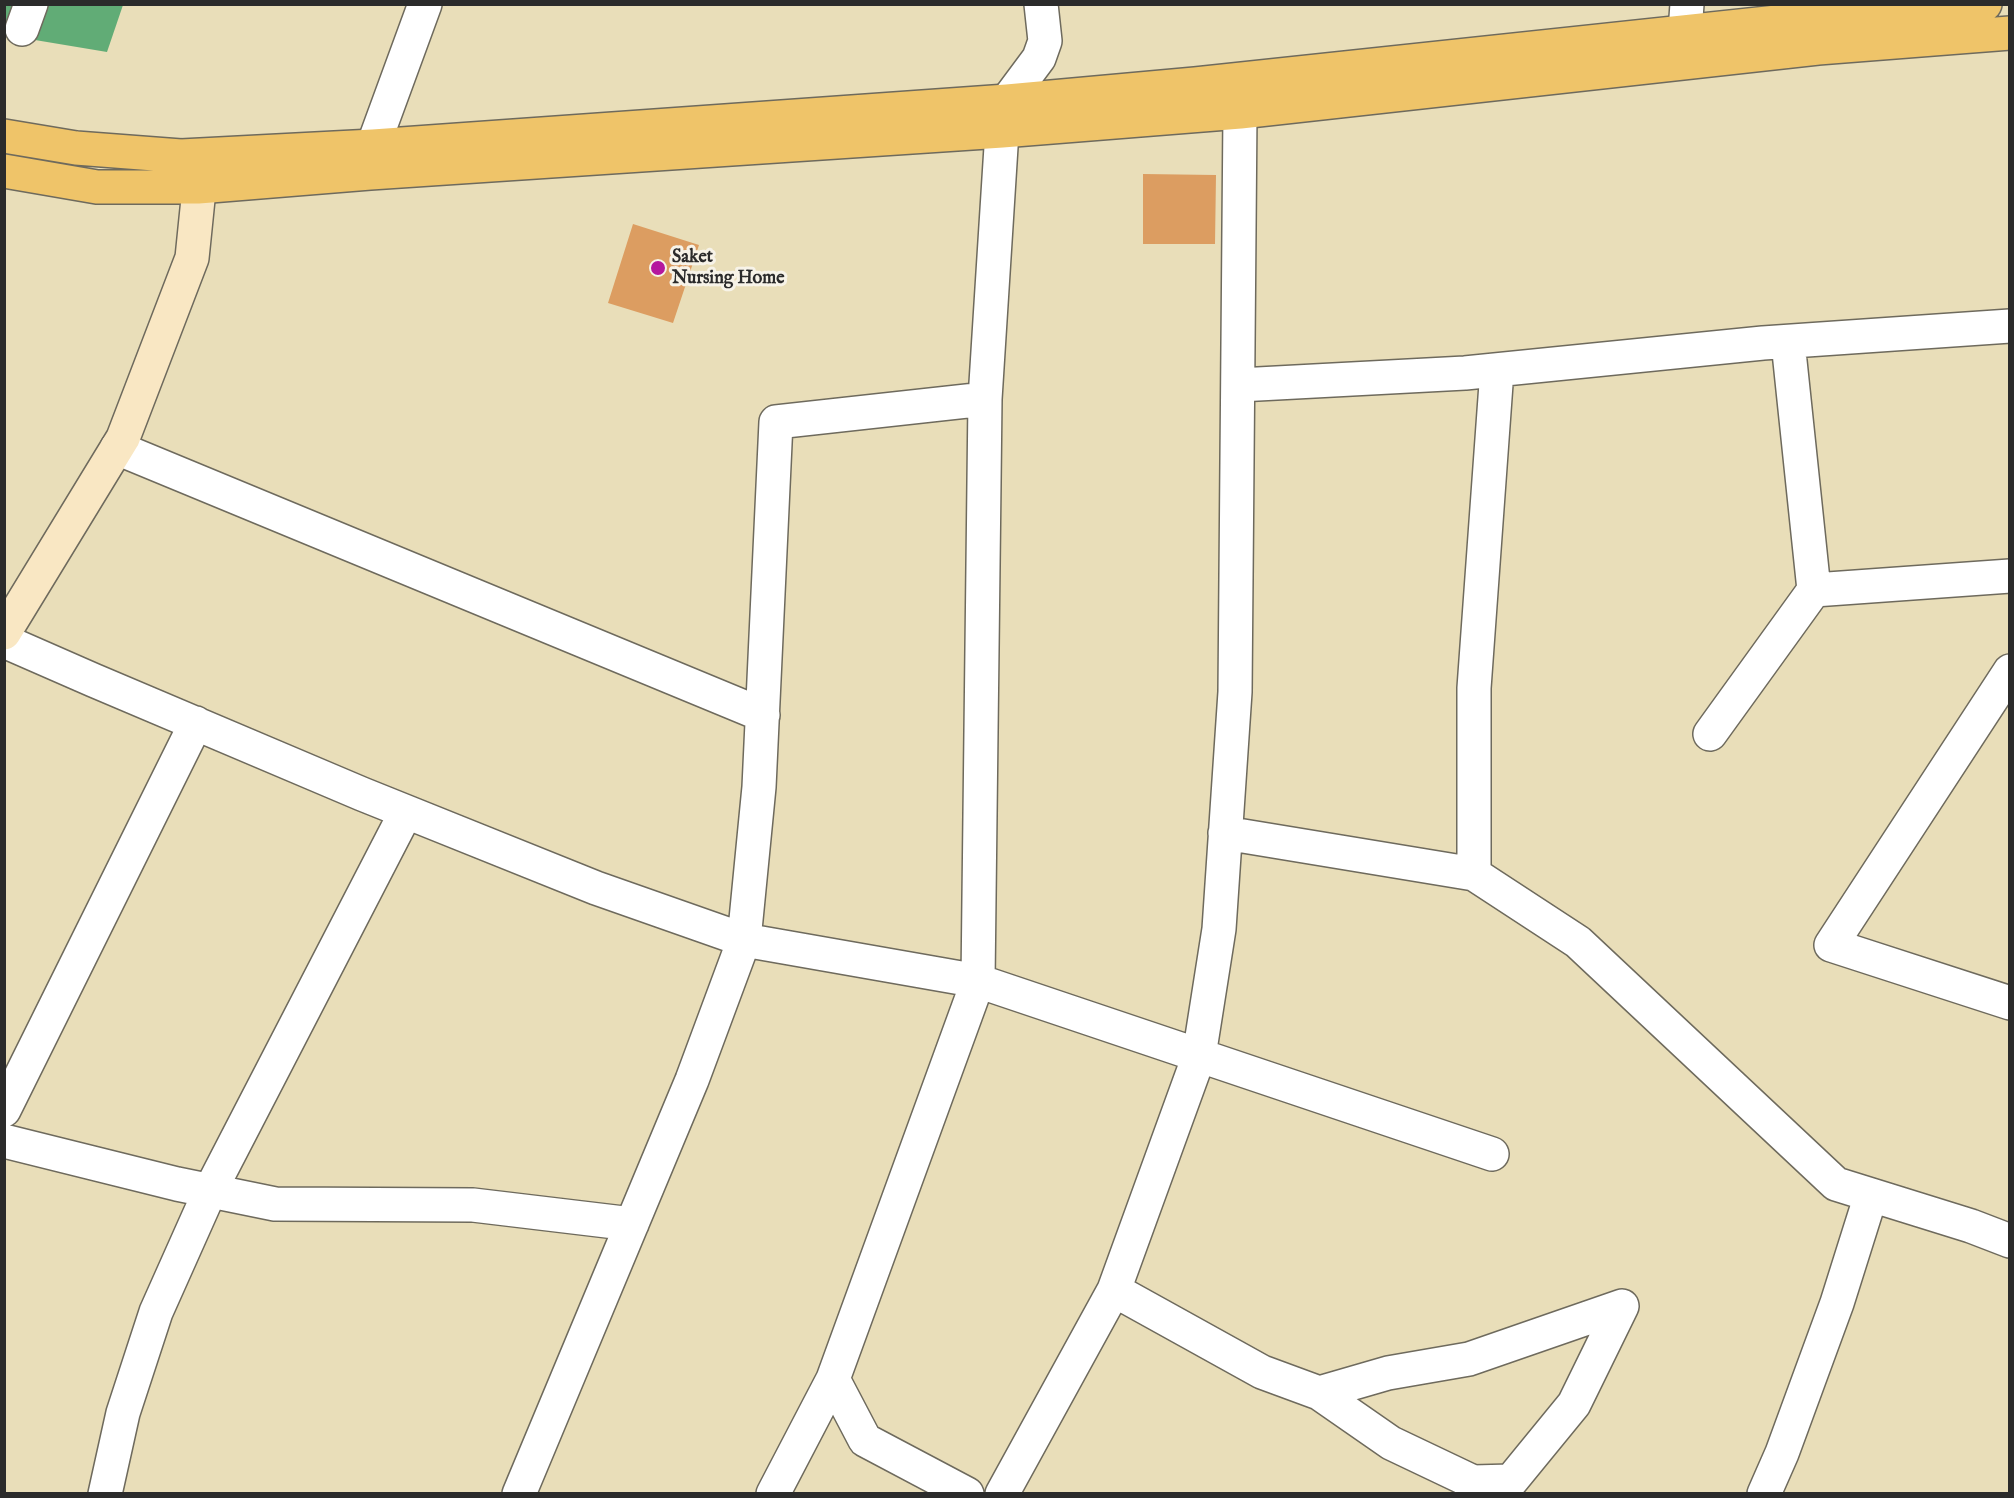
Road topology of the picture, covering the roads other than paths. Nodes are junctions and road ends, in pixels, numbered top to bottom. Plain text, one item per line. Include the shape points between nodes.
1 (425, 4) edge
2 (1041, 4) edge
3 (1985, 4) edge
4 (1826, 11) edge
5 (1686, 18) edge
6 (2010, 33) edge
7 (1818, 48) junction
8 (1240, 112) junction
9 (1005, 116) junction
10 (4, 136) edge
11 (373, 146) junction
12 (4, 171) edge
13 (200, 171) junction
14 (2010, 326) edge
15 (1788, 342) junction
16 (1497, 370) junction
17 (1239, 385) junction
18 (985, 399) junction
19 (117, 448) junction
20 (2010, 576) edge
21 (1814, 590) junction
22 (4, 633) edge
23 (4, 641) edge
24 (2010, 670) edge
25 (763, 715) junction
26 (196, 723) junction
27 (1710, 734) dead end
28 (406, 812) junction
29 (1225, 832) junction
30 (1474, 874) junction
31 (744, 940) junction
32 (978, 981) junction
33 (2010, 1003) edge
34 (1199, 1056) junction
35 (4, 1110) edge
36 (4, 1141) edge
37 (1492, 1154) dead end
38 (210, 1191) junction
39 (1871, 1195) junction
40 (632, 1224) junction
41 (2010, 1241) edge
42 (1114, 1290) junction
43 (833, 1378) junction
44 (1319, 1393) junction
45 (105, 1494) edge
46 (519, 1494) edge
47 (772, 1494) edge
48 (967, 1494) edge
49 (1002, 1494) edge
50 (1764, 1494) edge

1 - 11 street
2 - 9 street via 1045,41
3 - 4 main road
4 - 5 main road
4 - 7 street
5 - 9 main road via 1195,84
6 - 7 main road
7 - 8 main road
8 - 9 main road
8 - 17 street
9 - 11 main road
9 - 13 main road via 370,172
9 - 18 street
10 - 13 main road via 76,148 181,156
11 - 13 main road
12 - 13 main road via 97,187
13 - 19 street via 192,258
14 - 15 street
15 - 16 street
15 - 21 street
16 - 17 street
16 - 30 street via 1474,688
17 - 29 street via 1235,692
18 - 25 street via 776,422
18 - 32 street
19 - 22 street
19 - 25 street
20 - 21 street
21 - 27 street
23 - 26 street
24 - 33 street via 1831,945
25 - 31 street
26 - 28 street
26 - 35 street
28 - 31 street via 596,888
28 - 38 street
29 - 30 street
29 - 34 street via 1219,929
30 - 39 street via 1578,942 1836,1184
31 - 32 street
31 - 40 street
32 - 34 street
32 - 43 street
34 - 37 street
34 - 42 street
36 - 38 street
38 - 40 street via 275,1204 473,1205
38 - 45 street via 156,1312 123,1413
39 - 41 street
39 - 50 street via 1837,1303
40 - 46 street
42 - 44 street via 1262,1372
42 - 49 street
43 - 47 street
43 - 48 street via 865,1440
44 - 44 street via 1391,1443 1473,1482 1511,1481 1574,1404 1622,1306 1469,1359 1388,1373

